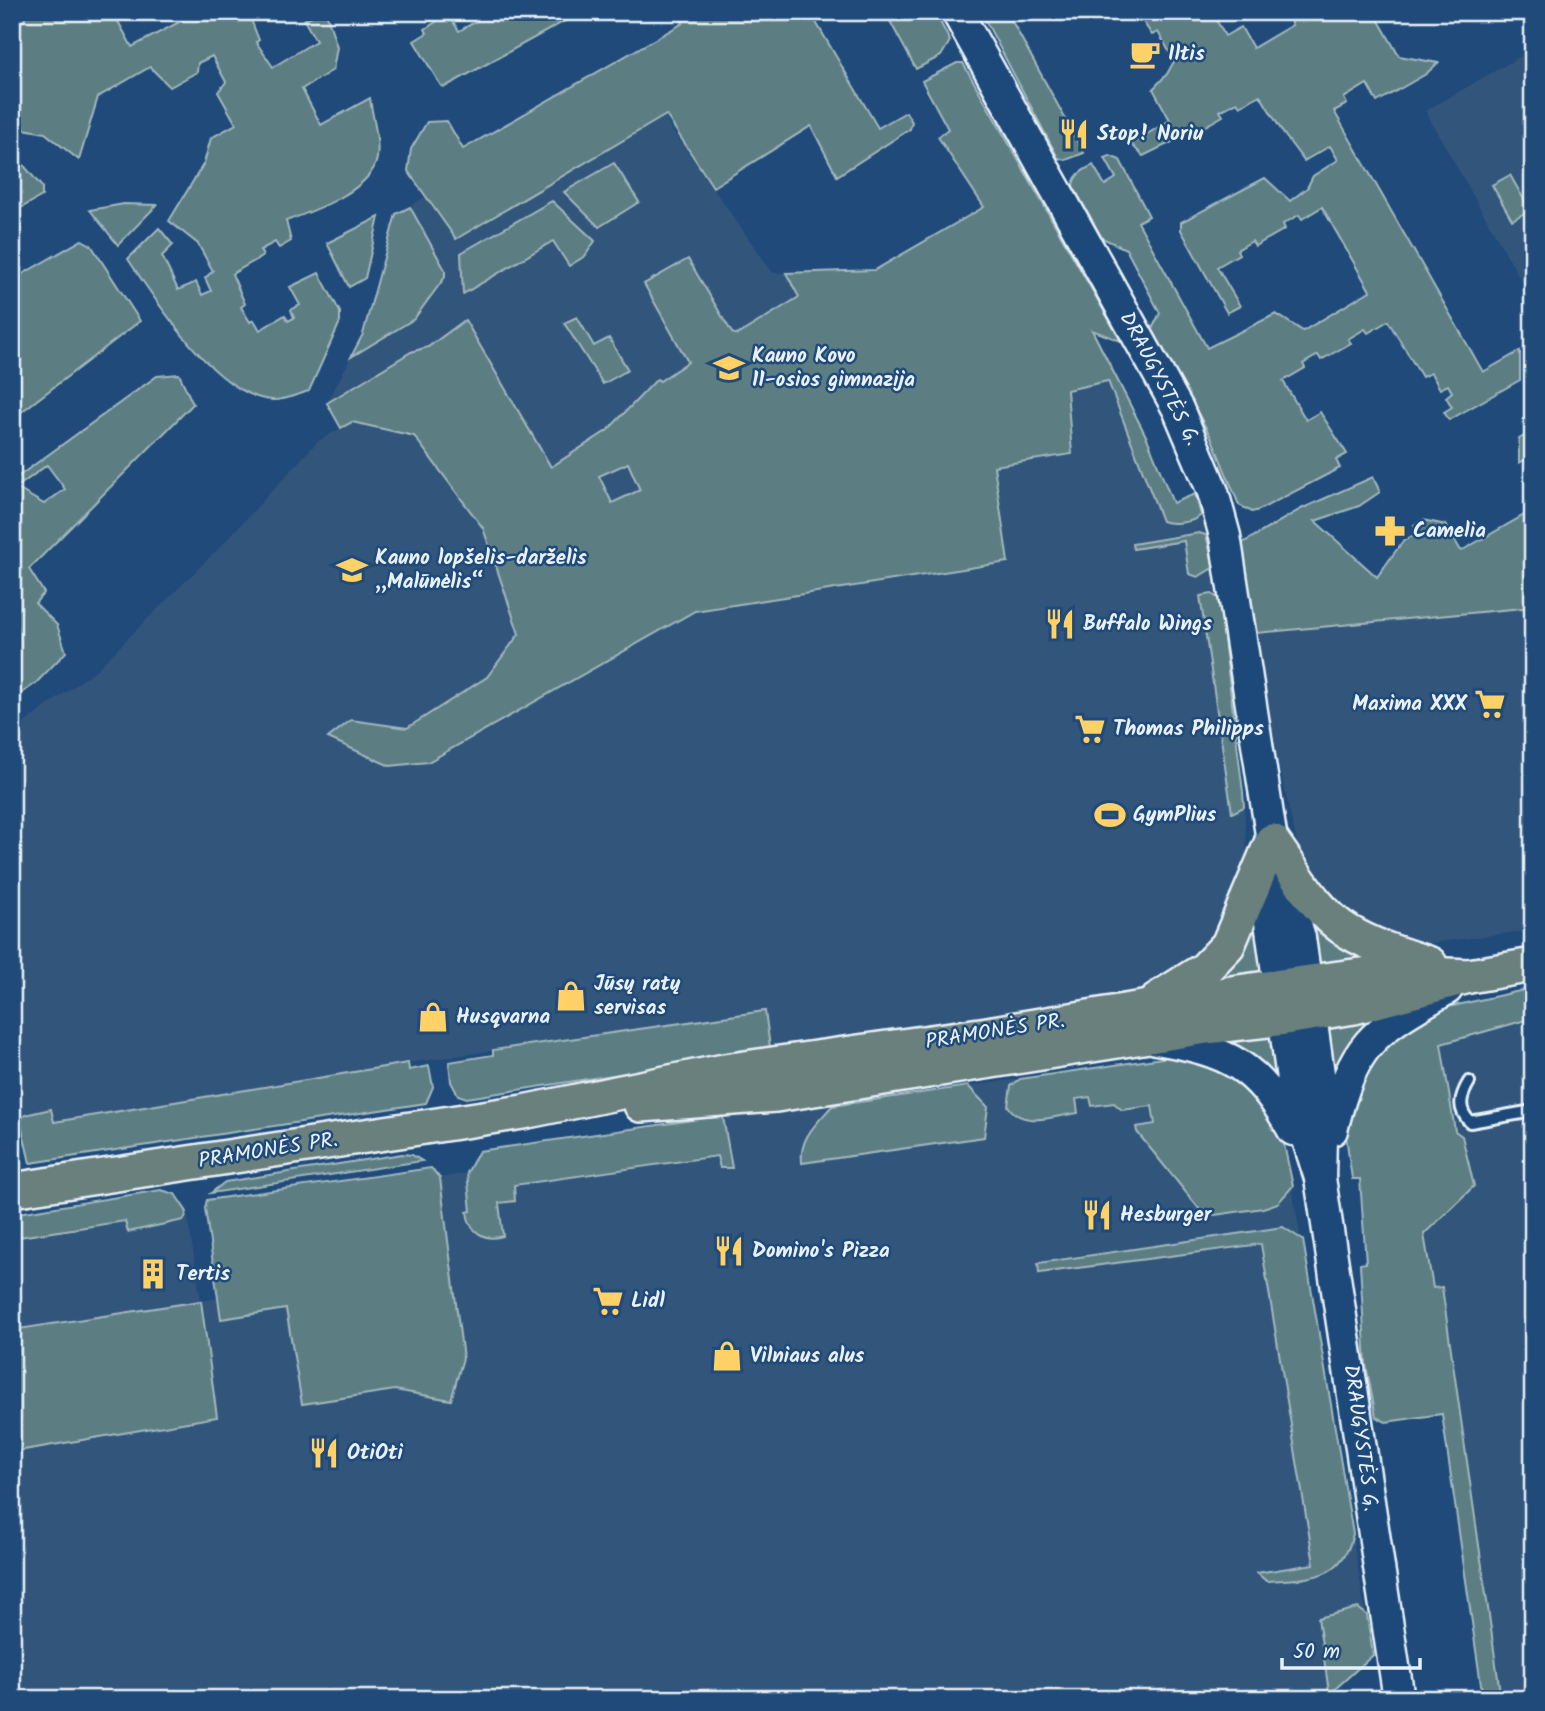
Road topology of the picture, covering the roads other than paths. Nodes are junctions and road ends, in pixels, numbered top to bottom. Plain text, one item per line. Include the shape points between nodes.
1 (963, 18) edge
2 (1272, 841) junction
3 (1533, 965) edge
4 (1469, 976) junction
5 (1295, 1000) junction
6 (1143, 1022) junction
7 (1469, 1082) dead end
8 (1533, 1111) edge
9 (1320, 1178) junction
10 (12, 1190) edge
11 (1399, 1699) edge

1 - 2 main road, DRAUGYSTĖS G. via 1196,447 1225,536
2 - 4 main road via 1322,909 1346,931
2 - 5 main road, DRAUGYSTĖS G. via 1270,922
2 - 6 main road via 1228,945
3 - 4 main road, PRAMONĖS PR.
4 - 5 main road, PRAMONĖS PR. via 1354,1007
4 - 9 main road via 1394,1020 1364,1048 1345,1079
5 - 6 main road, PRAMONĖS PR.
5 - 9 main road, DRAUGYSTĖS G. via 1322,1095
6 - 9 main road via 1247,1069 1277,1101
6 - 10 main road, PRAMONĖS PR. via 987,1034 724,1072 523,1112
7 - 8 lane via 1460,1106 1470,1122
9 - 11 main road, DRAUGYSTĖS G.

